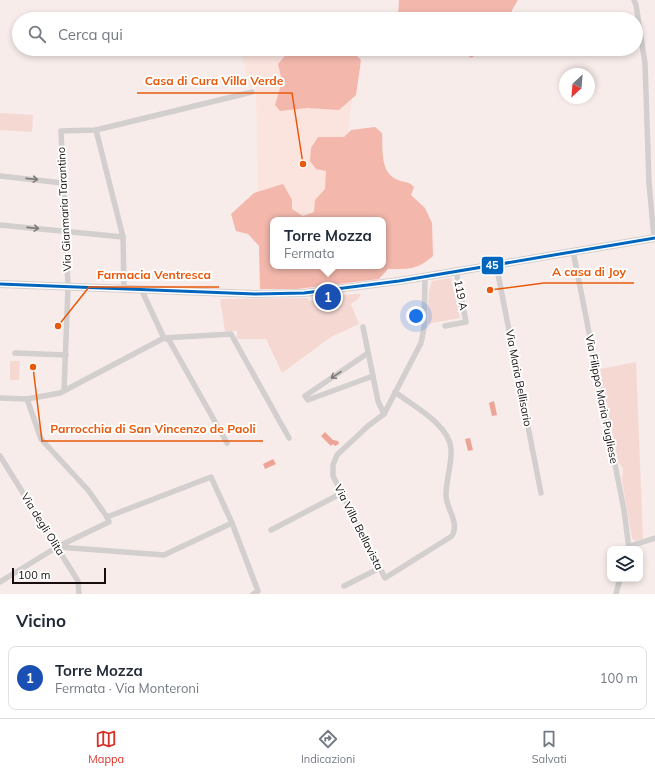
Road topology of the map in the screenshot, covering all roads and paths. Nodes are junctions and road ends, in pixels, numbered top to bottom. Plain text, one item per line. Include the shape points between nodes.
1 (636, 2) edge
2 (637, 12) edge
3 (643, 49) edge
4 (252, 92) dead end
5 (96, 130) junction
6 (0, 176) edge
7 (63, 183) junction
8 (0, 225) edge
9 (65, 231) junction
10 (123, 237) junction
11 (655, 238) edge
12 (572, 251) junction
13 (496, 264) junction
14 (456, 271) junction
15 (425, 277) junction
16 (0, 284) edge
17 (68, 287) junction
18 (124, 289) junction
19 (141, 290) junction
20 (445, 326) dead end
21 (363, 327) dead end
22 (164, 338) junction
23 (15, 353) dead end
24 (368, 353) junction
25 (66, 355) junction
26 (373, 376) junction
27 (64, 391) junction
28 (395, 392) junction
29 (0, 398) edge
30 (28, 399) junction
31 (384, 414) junction
32 (289, 438) dead end
33 (227, 443) dead end
34 (0, 456) edge
35 (541, 493) dead end
36 (342, 494) junction
37 (107, 517) junction
38 (232, 523) junction
39 (271, 530) dead end
40 (655, 538) edge
41 (630, 546) edge
42 (633, 546) edge
43 (58, 547) junction
44 (380, 568) junction
45 (0, 582) edge
46 (619, 582) edge
47 (344, 586) dead end
48 (256, 593) edge
49 (79, 594) edge
50 (616, 594) edge

1 - 2 street
3 - 11 street via 649,183
4 - 5 street
5 - 7 street, Via Gianmaria Tarantino via 61,130
5 - 10 street
6 -> 7 street
7 - 9 street, Via Gianmaria Tarantino
8 -> 9 street
9 - 10 street
9 - 17 street, Via Gianmaria Tarantino
10 - 18 street
11 - 12 main road
12 - 13 main road
12 - 41 street, Via Filippo Maria Pugliese
13 - 14 main road
13 - 35 street, Via Maria Bellisario
14 - 15 main road
14 - 20 street, 119 A via 466,322
15 - 19 main road via 304,293
15 - 28 street, Via Villa Bellavista via 424,328 421,343
16 - 17 main road
17 - 18 main road
17 - 25 street, Via Gianmaria Tarantino
18 - 19 main road
19 - 22 street
21 - 24 street
22 - 27 street
22 - 32 street via 231,334
22 - 33 street via 168,340
23 - 25 street
24 - 26 street
24 -> 26 street via 304,396 308,400
25 - 27 street, Via Gianmaria Tarantino
26 - 31 street via 378,401
27 - 30 street
28 - 31 street, Via Villa Bellavista
28 - 44 street, Via Villa Bellavista via 444,429 449,439 452,450 446,496 455,531 452,536 385,578
29 - 30 street
30 - 37 street via 40,439 88,490
31 - 36 street, Via Villa Bellavista via 337,456 333,465 333,476
34 - 43 street, Via degli Olita
36 - 39 street
36 - 44 street, Via Villa Bellavista
37 - 38 street via 211,477
37 - 43 street via 109,522
38 - 43 street via 164,555
38 - 48 street
40 - 42 street
43 - 45 street
43 - 49 street, Via degli Olita via 78,581
44 - 47 street
46 - 50 street

